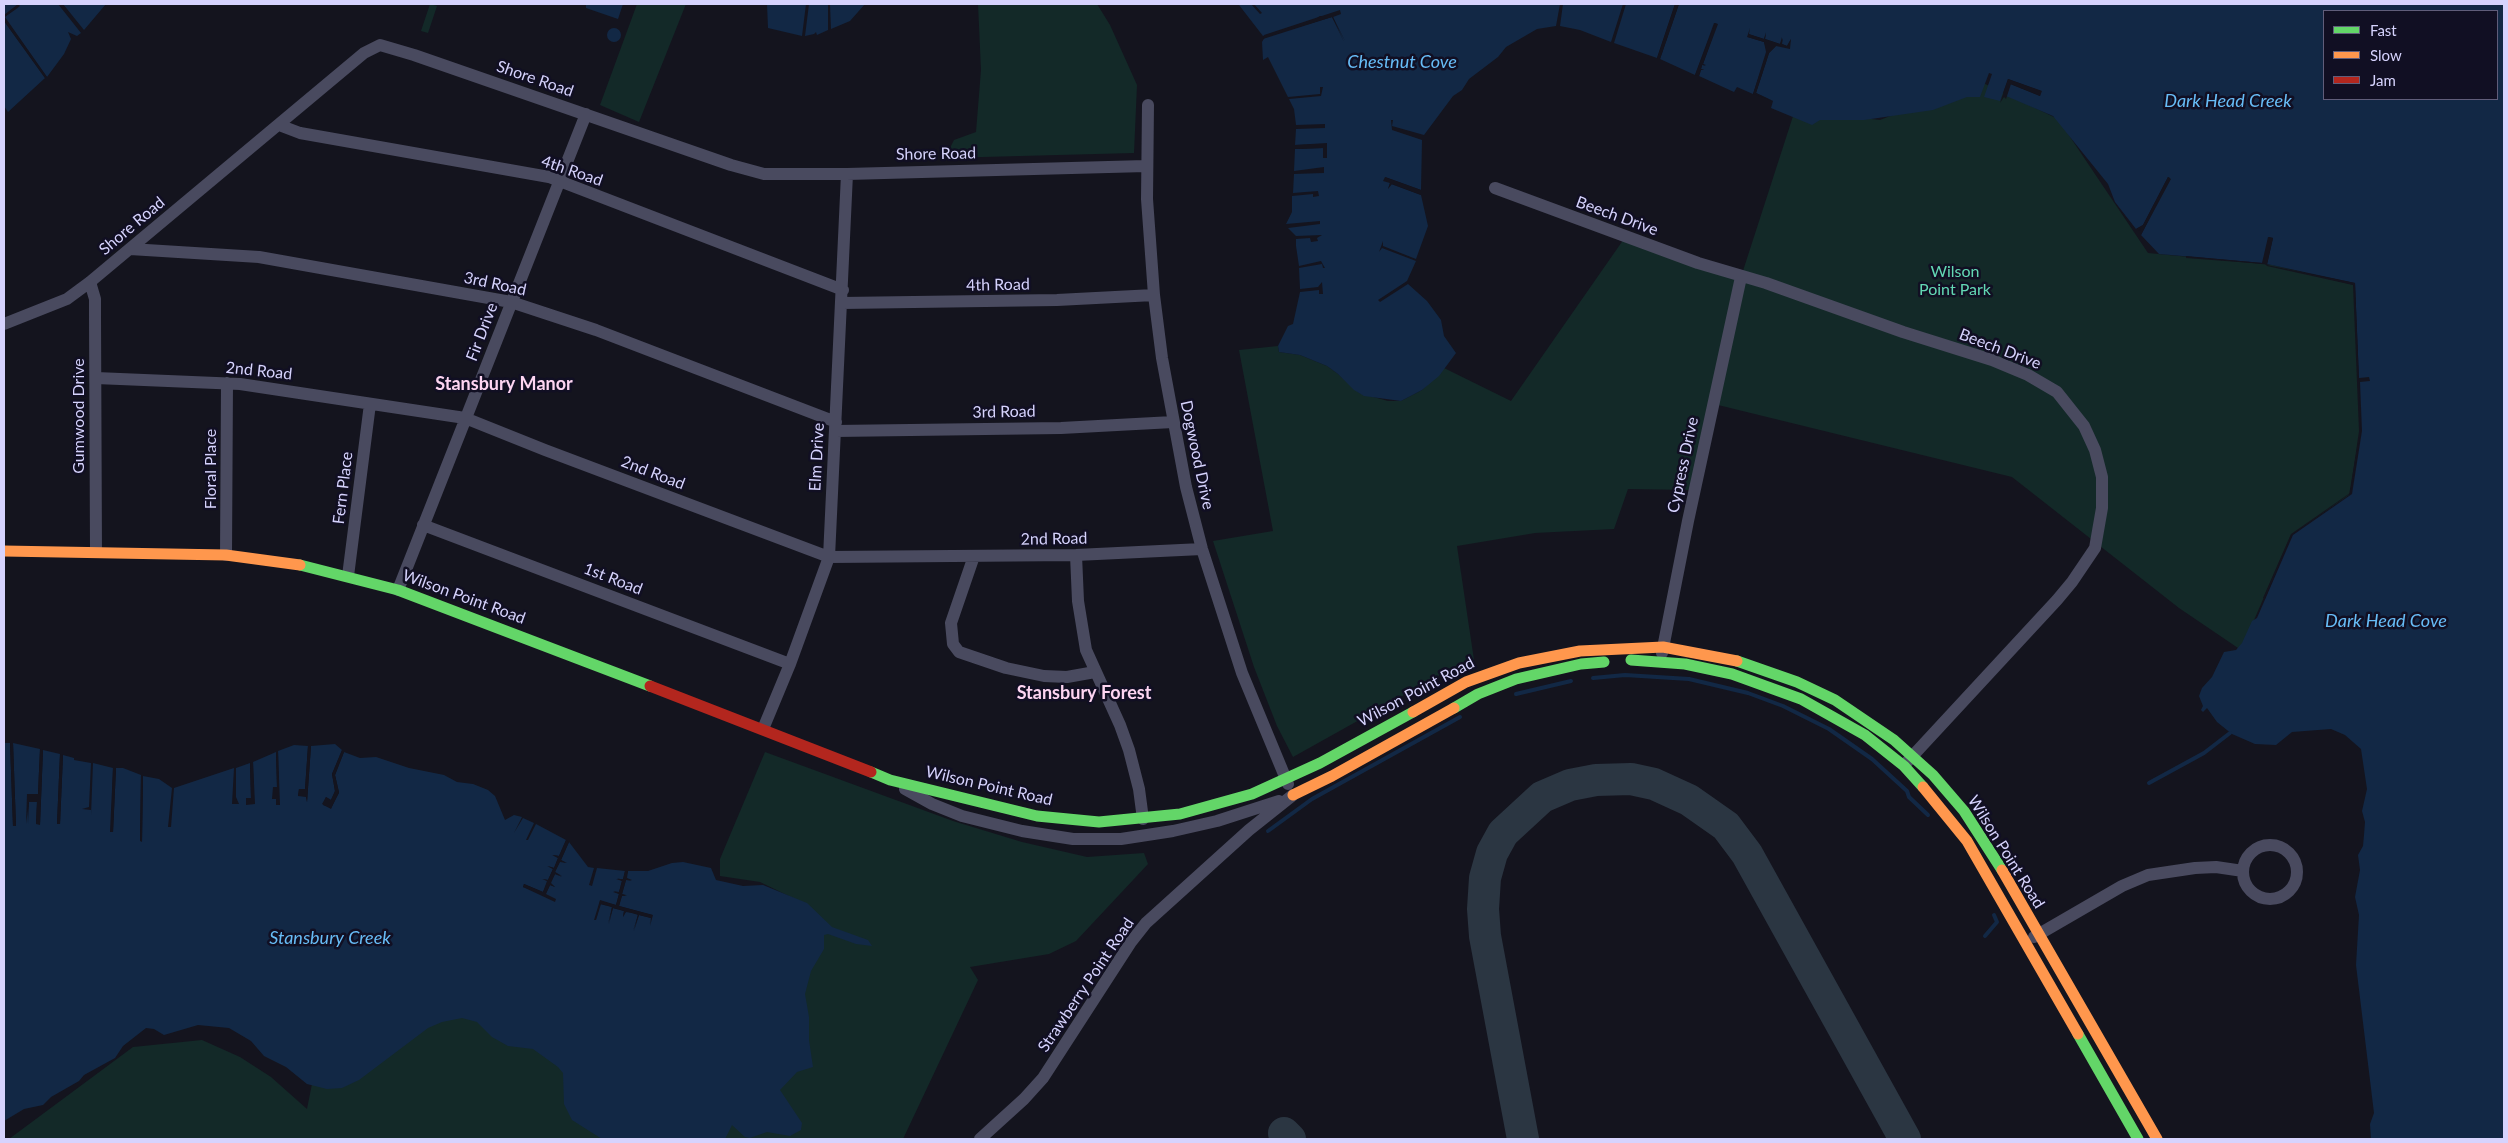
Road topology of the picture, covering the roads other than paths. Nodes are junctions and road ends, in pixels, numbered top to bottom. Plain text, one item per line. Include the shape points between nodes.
1 (1148, 105) dead end
2 (586, 114) junction
3 (279, 125) junction
4 (1146, 166) junction
5 (847, 174) junction
6 (560, 182) junction
7 (1495, 188) dead end
8 (130, 249) junction
9 (1741, 277) junction
10 (90, 282) junction
11 (1154, 295) junction
12 (842, 297) junction
13 (511, 302) junction
14 (4, 324) edge
15 (96, 378) junction
16 (227, 383) junction
17 (370, 404) junction
18 (465, 418) junction
19 (1173, 422) junction
20 (835, 427) junction
21 (423, 525) junction
22 (1202, 549) junction
23 (4, 550) edge
24 (96, 551) junction
25 (226, 555) junction
26 (1076, 555) junction
27 (974, 556) junction
28 (829, 557) junction
29 (348, 576) junction
30 (398, 590) junction
31 (1663, 647) junction
32 (1662, 660) junction
33 (790, 664) junction
34 (1094, 672) junction
35 (764, 729) junction
36 (1913, 756) junction
37 (1904, 766) junction
38 (890, 780) junction
39 (1286, 780) junction
40 (1293, 795) junction
41 (1142, 819) junction
42 (2243, 871) junction
43 (2039, 934) junction
44 (2025, 942) junction
45 (980, 1139) edge
46 (2138, 1139) edge
47 (2157, 1139) edge

1 - 4 street, Dogwood Drive
2 - 3 street, Shore Road via 380,45 364,53
2 - 5 street, Shore Road via 747,170 789,175
2 - 6 street, Fir Drive
3 - 6 street, 4th Road via 300,133 549,177
3 - 8 street, Shore Road
4 - 5 street, Shore Road
4 - 11 street, Dogwood Drive
5 - 12 street, Elm Drive
6 - 12 street, 4th Road
6 - 13 street, Fir Drive
7 - 9 street, Beech Drive
8 - 10 street, Shore Road
8 - 13 street, 3rd Road via 259,256
9 - 31 street, Cypress Drive
9 - 36 street, Beech Drive via 1992,360 2028,375 2064,399 2084,426 2095,450 2102,477 2102,508 2095,548 2057,600
10 - 14 street, Shore Road via 67,299
10 - 15 street, Gumwood Drive via 95,299
11 - 12 street, 4th Road via 1049,300
11 - 19 street, Dogwood Drive
12 - 20 street, Elm Drive
13 - 18 street, Fir Drive
13 - 20 street, 3rd Road via 596,330
15 - 16 street, 2nd Road
15 - 24 street, Gumwood Drive
16 - 17 street, 2nd Road
16 - 25 street, Floral Place
17 - 18 street, 2nd Road
17 - 29 street, Fern Place
18 - 21 street, Fir Drive
18 - 28 street, 2nd Road
19 - 20 street, 3rd Road via 1061,428
19 - 22 street, Dogwood Drive
20 - 28 street, Elm Drive
21 - 30 street, Fir Drive
21 - 33 street, 1st Road
22 - 26 street, 2nd Road
22 - 39 street, Dogwood Drive via 1242,673
23 - 24 street, Wilson Point Road
24 - 25 street, Wilson Point Road
25 - 29 street, Wilson Point Road via 294,564
26 - 27 street, 2nd Road
26 - 34 street via 1086,650
27 - 28 street, 2nd Road
27 - 34 street via 951,623 953,644 959,652 991,664 1044,676 1067,677
28 - 33 street, Elm Drive
29 - 30 street, Wilson Point Road
30 - 35 street, Wilson Point Road
31 - 32 street, Cypress Drive
31 - 36 street, Wilson Point Road via 1740,662 1798,682 1856,712
31 - 39 street, Wilson Point Road via 1548,656 1493,671 1442,694
32 - 37 street, Wilson Point Road via 1732,674 1801,699 1865,735
32 - 40 street, Wilson Point Road via 1581,664 1516,679 1478,694
33 - 35 street, Elm Drive
34 - 41 street via 1129,750 1139,789
35 - 38 street, Wilson Point Road
36 - 37 street, Beech Drive
36 - 43 street, Wilson Point Road via 1933,775 1975,827
37 - 44 street, Wilson Point Road via 1967,842
38 - 40 street, Wilson Point Road via 932,804 962,816 1029,833 1073,839 1121,839 1173,831 1236,816
38 - 41 street, Wilson Point Road via 1037,816 1099,822
39 - 40 street, Dogwood Drive
39 - 41 street, Wilson Point Road via 1204,809
40 - 45 street, Strawberry Point Road via 1146,923 1042,1078
42 - 42 street via 2248,887 2261,898 2269,899 2291,889 2297,873 2291,855 2276,846 2258,848 2245,862
42 - 43 street via 2216,867 2148,875 2122,886
43 - 44 street
43 - 47 street, Wilson Point Road
44 - 46 street, Wilson Point Road

